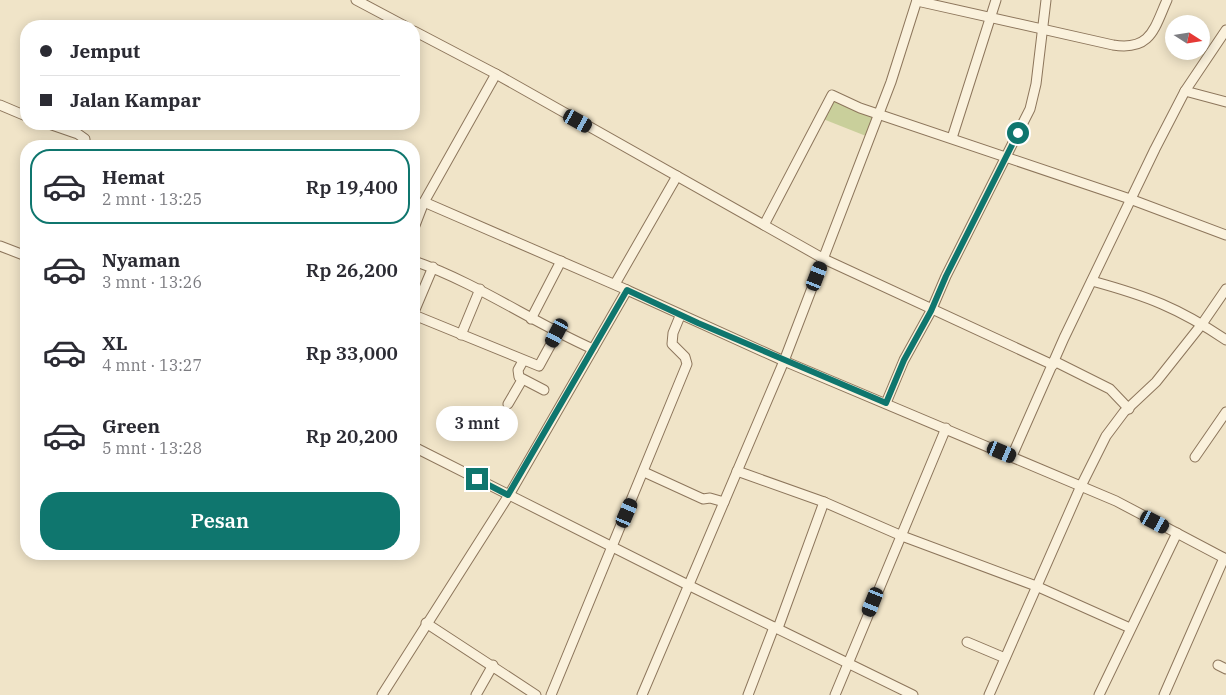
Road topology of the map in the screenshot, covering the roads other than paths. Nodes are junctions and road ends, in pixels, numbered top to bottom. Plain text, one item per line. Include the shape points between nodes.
1 (356, 0) edge
2 (917, 0) edge
3 (996, 0) edge
4 (1046, 0) edge
5 (1167, 0) edge
6 (991, 17) junction
7 (394, 20) edge
8 (1043, 29) junction
9 (1226, 31) edge
10 (420, 34) edge
11 (496, 74) junction
12 (1185, 91) junction
13 (1226, 102) edge
14 (0, 105) edge
15 (878, 112) junction
16 (20, 113) edge
17 (66, 130) edge
18 (952, 138) junction
19 (85, 140) edge
20 (1005, 156) junction
21 (677, 176) junction
22 (1130, 199) junction
23 (424, 202) junction
24 (420, 212) edge
25 (764, 225) junction
26 (1226, 235) edge
27 (0, 246) edge
28 (20, 254) edge
29 (824, 260) junction
30 (561, 261) junction
31 (420, 263) edge
32 (433, 268) junction
33 (1092, 281) junction
34 (616, 284) junction
35 (480, 289) junction
36 (1226, 289) edge
37 (627, 290) junction
38 (420, 299) edge
39 (931, 311) junction
40 (680, 316) junction
41 (420, 317) edge
42 (532, 319) junction
43 (1202, 324) junction
44 (557, 333) junction
45 (461, 335) junction
46 (1226, 340) edge
47 (593, 349) junction
48 (523, 361) junction
49 (784, 361) junction
50 (1054, 363) junction
51 (522, 380) junction
52 (544, 390) dead end
53 (886, 403) junction
54 (508, 404) dead end
55 (1126, 411) junction
56 (1226, 412) edge
57 (946, 428) junction
58 (420, 450) edge
59 (1012, 456) junction
60 (1195, 457) dead end
61 (737, 471) junction
62 (644, 472) junction
63 (1080, 488) junction
64 (508, 495) junction
65 (724, 502) junction
66 (824, 502) junction
67 (1177, 533) junction
68 (902, 536) junction
69 (613, 548) junction
70 (1225, 558) edge
71 (688, 585) junction
72 (1036, 586) junction
73 (426, 623) junction
74 (776, 628) junction
75 (1130, 628) junction
76 (966, 642) dead end
77 (1005, 658) junction
78 (848, 662) junction
79 (493, 665) junction
80 (382, 695) edge
81 (476, 695) edge
82 (536, 695) edge
83 (551, 695) edge
84 (642, 695) edge
85 (748, 695) edge
86 (835, 695) edge
87 (913, 695) edge
88 (989, 695) edge
89 (1099, 695) edge
90 (1164, 695) edge

1 - 7 street
2 - 6 street
2 - 15 street
3 - 6 street
4 - 8 street
5 - 8 street via 1151,35 1137,45 1114,45
6 - 8 street
6 - 18 street
8 - 20 street via 1036,82 1025,121
9 - 12 street
10 - 11 street
11 - 21 street
11 - 23 street
12 - 13 street
12 - 22 street
14 - 16 street
15 - 18 street
15 - 25 street via 832,95
15 - 29 street
17 - 19 street
18 - 20 street
20 - 22 street
20 - 39 street
21 - 25 street
21 - 34 street
22 - 26 street
22 - 33 street
23 - 24 street
23 - 30 street
25 - 29 street
27 - 28 street
29 - 39 street
29 - 49 street
30 - 34 street
30 - 42 street
31 - 32 street
32 - 35 street
32 - 38 street
33 - 43 street via 1141,294
33 - 50 street
34 - 37 street
35 - 42 street
35 - 45 street
36 - 43 street
37 - 40 street
37 - 47 street
39 - 50 street
39 - 53 street via 904,360
40 - 49 street
40 - 62 street via 672,344 685,357 687,364
41 - 45 street
42 - 44 street
43 - 46 street
43 - 55 street via 1140,400
44 - 47 street
44 - 48 street via 540,365
45 - 48 street
47 - 64 street
48 - 51 street via 518,370
49 - 53 street
49 - 61 street
50 - 55 street via 1110,388
50 - 59 street
51 - 52 street
51 - 54 street
53 - 57 street
55 - 63 street via 1106,436
56 - 60 street
57 - 59 street
57 - 68 street
58 - 64 street
59 - 63 street
61 - 65 street
61 - 66 street
62 - 65 street via 700,498
62 - 69 street
63 - 67 street via 1116,501
63 - 72 street
64 - 69 street
64 - 73 street
65 - 71 street
66 - 68 street
66 - 74 street
67 - 70 street
67 - 75 street
68 - 72 street
68 - 78 street
69 - 71 street
69 - 83 street
70 - 90 street
71 - 74 street
71 - 84 street
72 - 75 street
72 - 77 street
73 - 79 street
73 - 80 street
74 - 78 street
74 - 85 street
75 - 89 street
76 - 77 street
77 - 88 street
78 - 86 street
78 - 87 street
79 - 81 street
79 - 82 street

